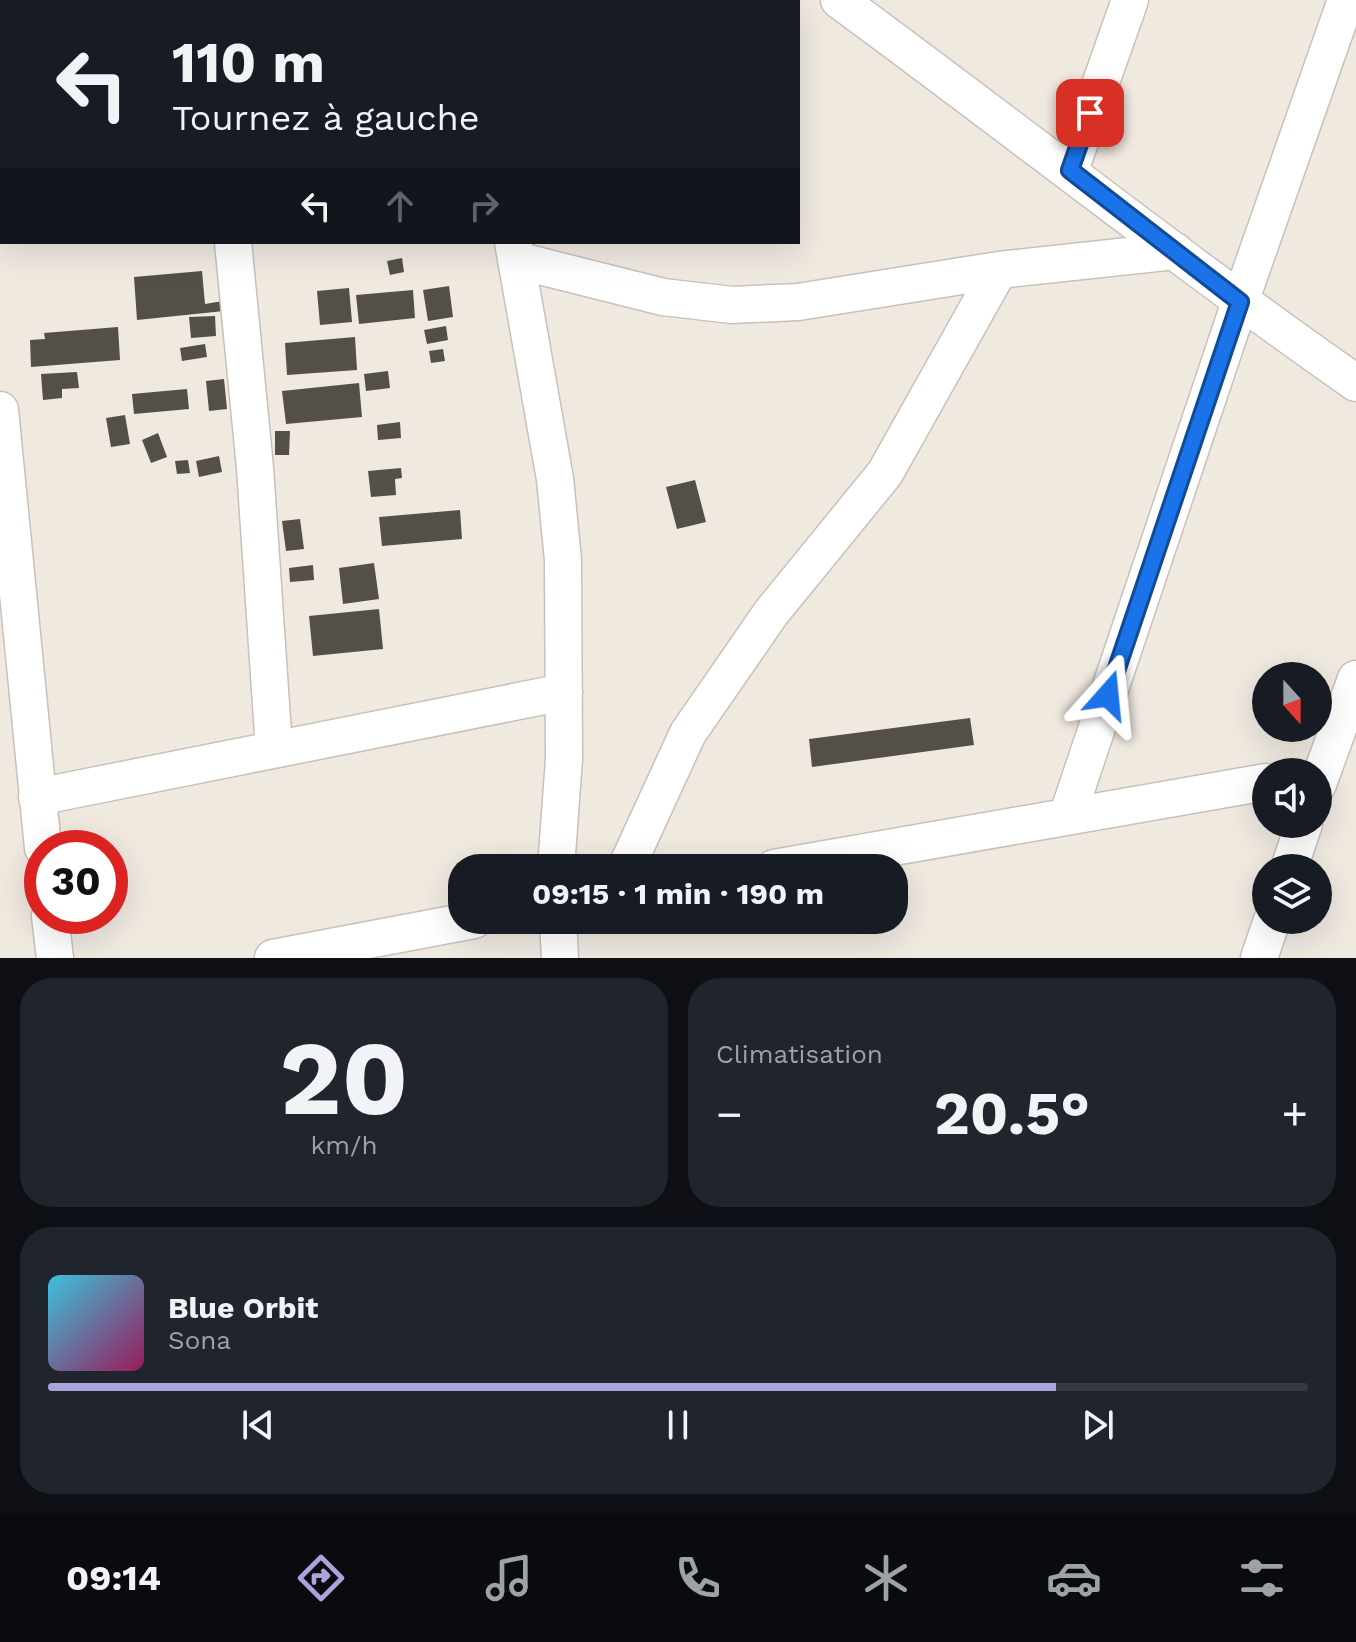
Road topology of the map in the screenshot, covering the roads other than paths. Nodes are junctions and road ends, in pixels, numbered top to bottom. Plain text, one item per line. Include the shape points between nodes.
1 (839, 0) edge
2 (1130, 0) edge
3 (1346, 0) edge
4 (1070, 170) junction
5 (233, 244) edge
6 (515, 251) edge
7 (1175, 251) junction
8 (999, 270) junction
9 (1240, 302) junction
10 (1356, 383) edge
11 (0, 410) edge
12 (1356, 679) edge
13 (564, 692) junction
14 (274, 749) junction
15 (1332, 763) edge
16 (1252, 784) edge
17 (37, 797) junction
18 (1067, 817) junction
19 (41, 830) edge
20 (557, 854) edge
21 (632, 854) edge
22 (854, 854) edge
23 (448, 925) edge
24 (52, 934) edge
25 (559, 934) edge
26 (1267, 934) edge
27 (55, 958) edge
28 (273, 958) edge
29 (560, 958) edge
30 (1259, 958) edge

1 - 4 street
2 - 4 street
3 - 9 street
4 - 7 street
5 - 14 street
6 - 8 street via 663,297 732,305 798,302
6 - 13 street via 555,479 563,560
7 - 8 street
7 - 9 street
8 - 21 street via 885,473 771,613 688,733
9 - 10 street
9 - 18 street
11 - 17 street
12 - 15 street
13 - 14 street
13 - 20 street
14 - 17 street
16 - 18 street
17 - 19 street
18 - 22 street
23 - 28 street
24 - 27 street
25 - 29 street
26 - 30 street

